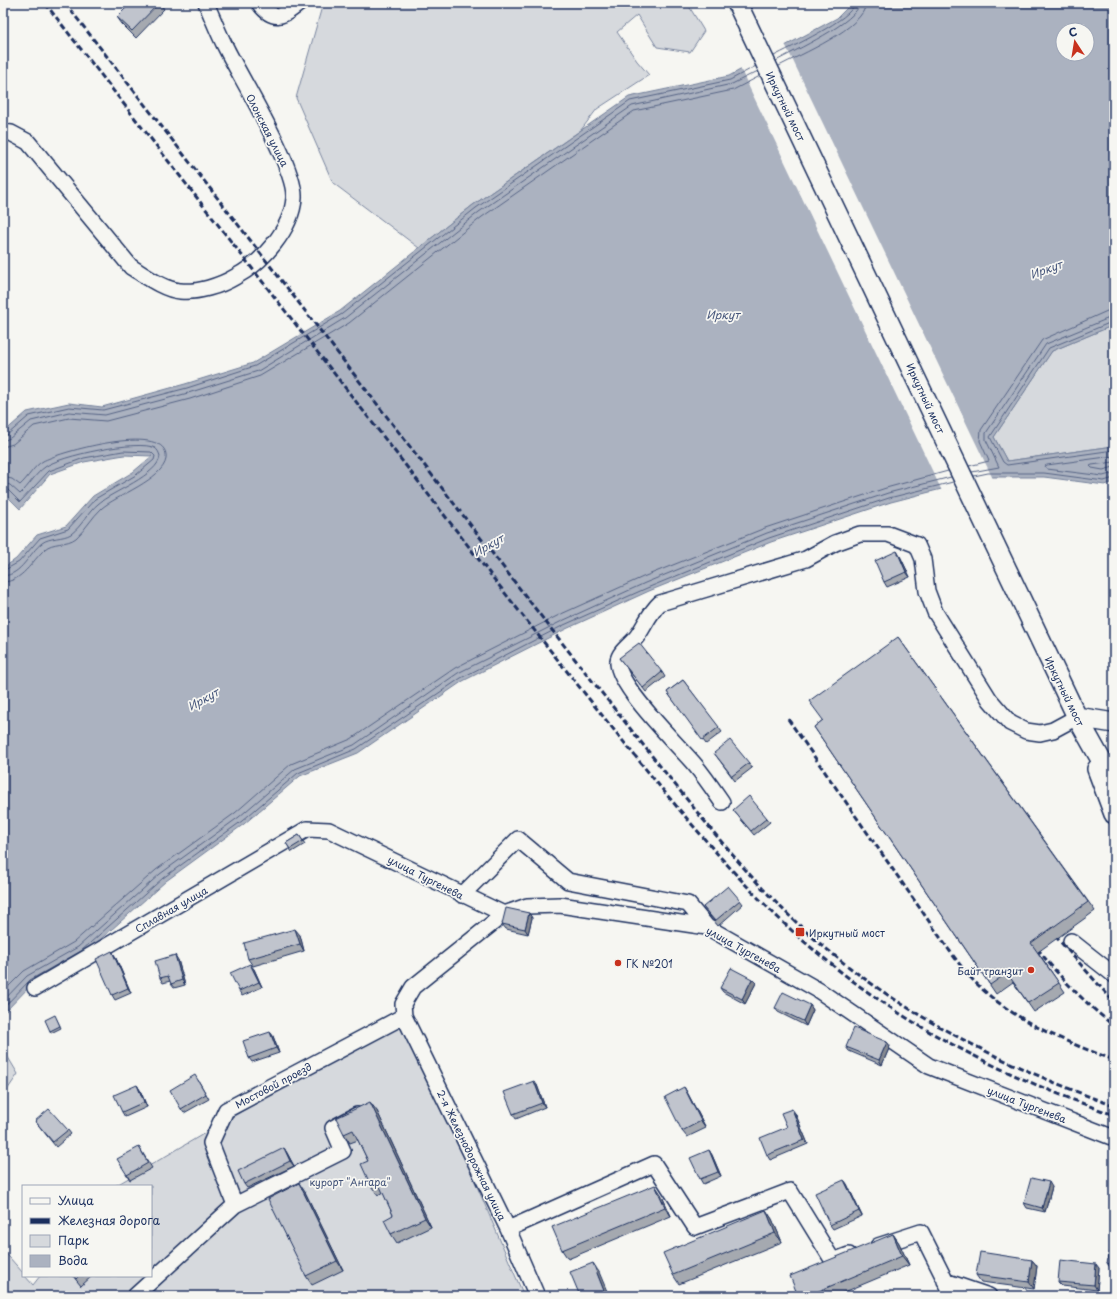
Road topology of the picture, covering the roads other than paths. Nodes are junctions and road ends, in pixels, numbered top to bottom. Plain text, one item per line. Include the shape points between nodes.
1 (206, 3) edge
2 (259, 3) edge
3 (300, 3) edge
4 (739, 8) edge
5 (3, 132) edge
6 (1077, 717) junction
7 (1114, 723) edge
8 (1114, 783) edge
9 (722, 802) dead end
10 (1114, 814) edge
11 (307, 829) joint
12 (462, 895) junction
13 (504, 914) junction
14 (707, 927) junction
15 (1071, 941) dead end
16 (1114, 975) edge
17 (35, 988) dead end
18 (404, 1016) junction
19 (372, 1106) edge
20 (1114, 1138) edge
21 (235, 1205) junction
22 (508, 1229) junction
23 (945, 1280) junction
24 (135, 1296) edge
25 (538, 1296) edge
26 (953, 1296) edge
27 (989, 1296) edge

1 - 5 street, Олонская улица via 225,48 287,165 294,196 291,216 275,244 242,274 206,288 179,291 153,281 131,267 28,142 11,133
2 - 3 street via 265,12 279,16
4 - 6 main road, Иркутный мост
6 - 7 main road
6 - 8 main road, Иркутный мост
6 - 9 street via 1053,730 1040,732 1026,731 1010,723 990,700 935,612 928,591 923,559 917,545 888,534 860,534 835,543 806,559 660,603 651,611 638,635 621,654 618,661 621,675 633,694 696,766
6 - 10 main road
11 - 12 street, улица Тургенева via 329,830
11 - 17 street, Сплавная улица
12 - 13 street, улица Тургенева
12 - 14 street via 518,839 568,881 688,904
13 - 14 street, улица Тургенева via 527,906 560,905
13 - 18 street via 413,987 403,1004
14 - 20 street, улица Тургенева via 818,990 929,1066
15 - 16 street
18 - 21 street, Мостовой проезд via 226,1110 211,1143
18 - 22 street, 2-я Железнодорожная улица
19 - 21 street via 333,1128 343,1151
21 - 24 street
22 - 23 street via 654,1164 694,1227 790,1191 833,1261 921,1232
22 - 25 street, 2-я Железнодорожная улица
23 - 26 street
23 - 27 street

